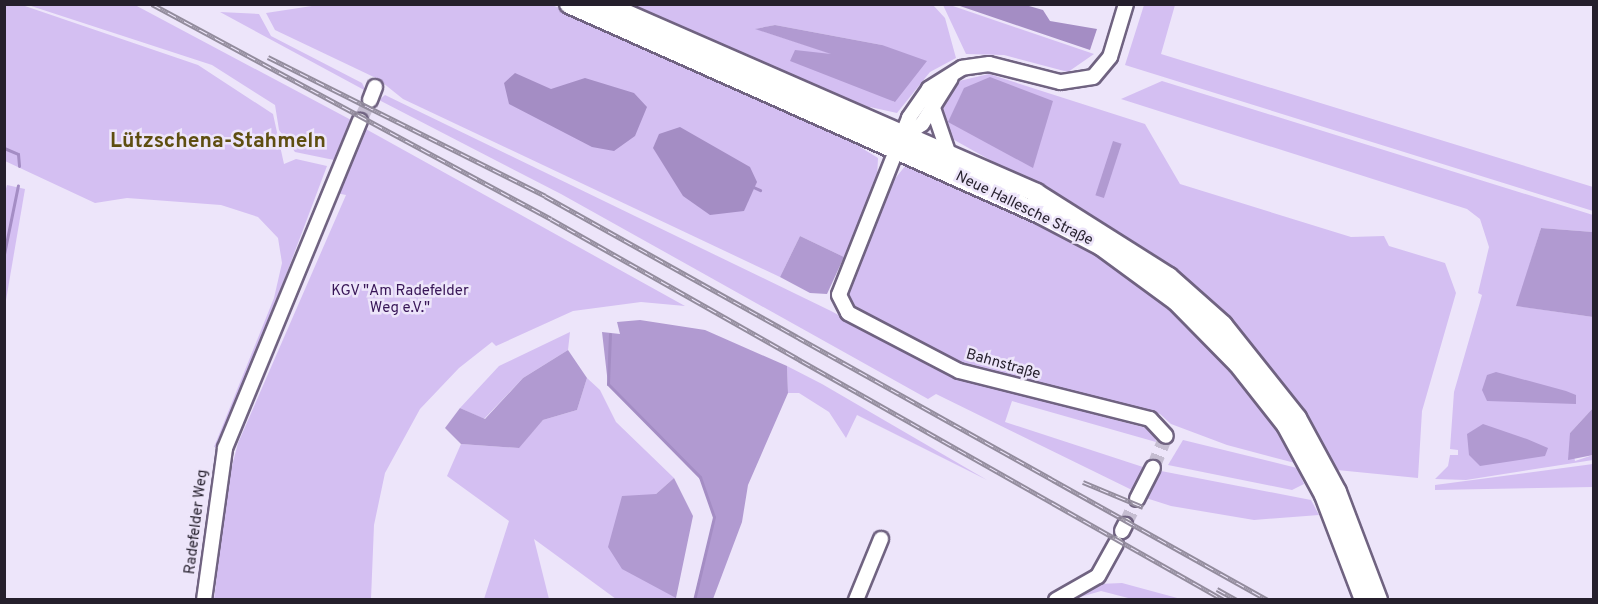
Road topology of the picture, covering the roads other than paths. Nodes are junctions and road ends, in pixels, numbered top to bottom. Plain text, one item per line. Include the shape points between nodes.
1 (569, 4) edge
2 (604, 4) edge
3 (1126, 4) edge
4 (962, 68) junction
5 (375, 87) dead end
6 (370, 100) tunnel mouth
7 (932, 105) junction
8 (360, 122) tunnel mouth
9 (903, 142) junction
10 (948, 152) junction
11 (1291, 421) junction
12 (1166, 436) dead end
13 (1153, 468) tunnel mouth
14 (1137, 499) tunnel mouth
15 (881, 539) dead end
16 (1116, 544) dead end
17 (204, 600) edge
18 (856, 600) edge
19 (1056, 600) edge
20 (1364, 600) edge
21 (1378, 600) edge

1 - 9 main road, Neue Hallesche Straße
2 - 9 main road, Neue Hallesche Straße
3 - 4 street via 1110,57 1093,77 1060,82 989,64
4 - 7 street
4 - 9 street via 929,89 912,113
5 - 6 street
7 - 9 street via 922,124
7 - 10 street
8 - 17 street, Radefelder Weg via 225,448
9 - 10 main road, Neue Hallesche Straße
9 - 11 main road, Neue Hallesche Straße via 1101,246 1176,301
9 - 12 street, Bahnstraße via 840,287 839,302 848,313 959,370 1150,420
10 - 11 main road, Neue Hallesche Straße via 1100,230 1169,277 1223,325
11 - 20 main road, Neue Hallesche Straße
11 - 21 main road, Neue Hallesche Straße via 1337,492
13 - 14 street
15 - 18 street
16 - 19 street via 1098,576

